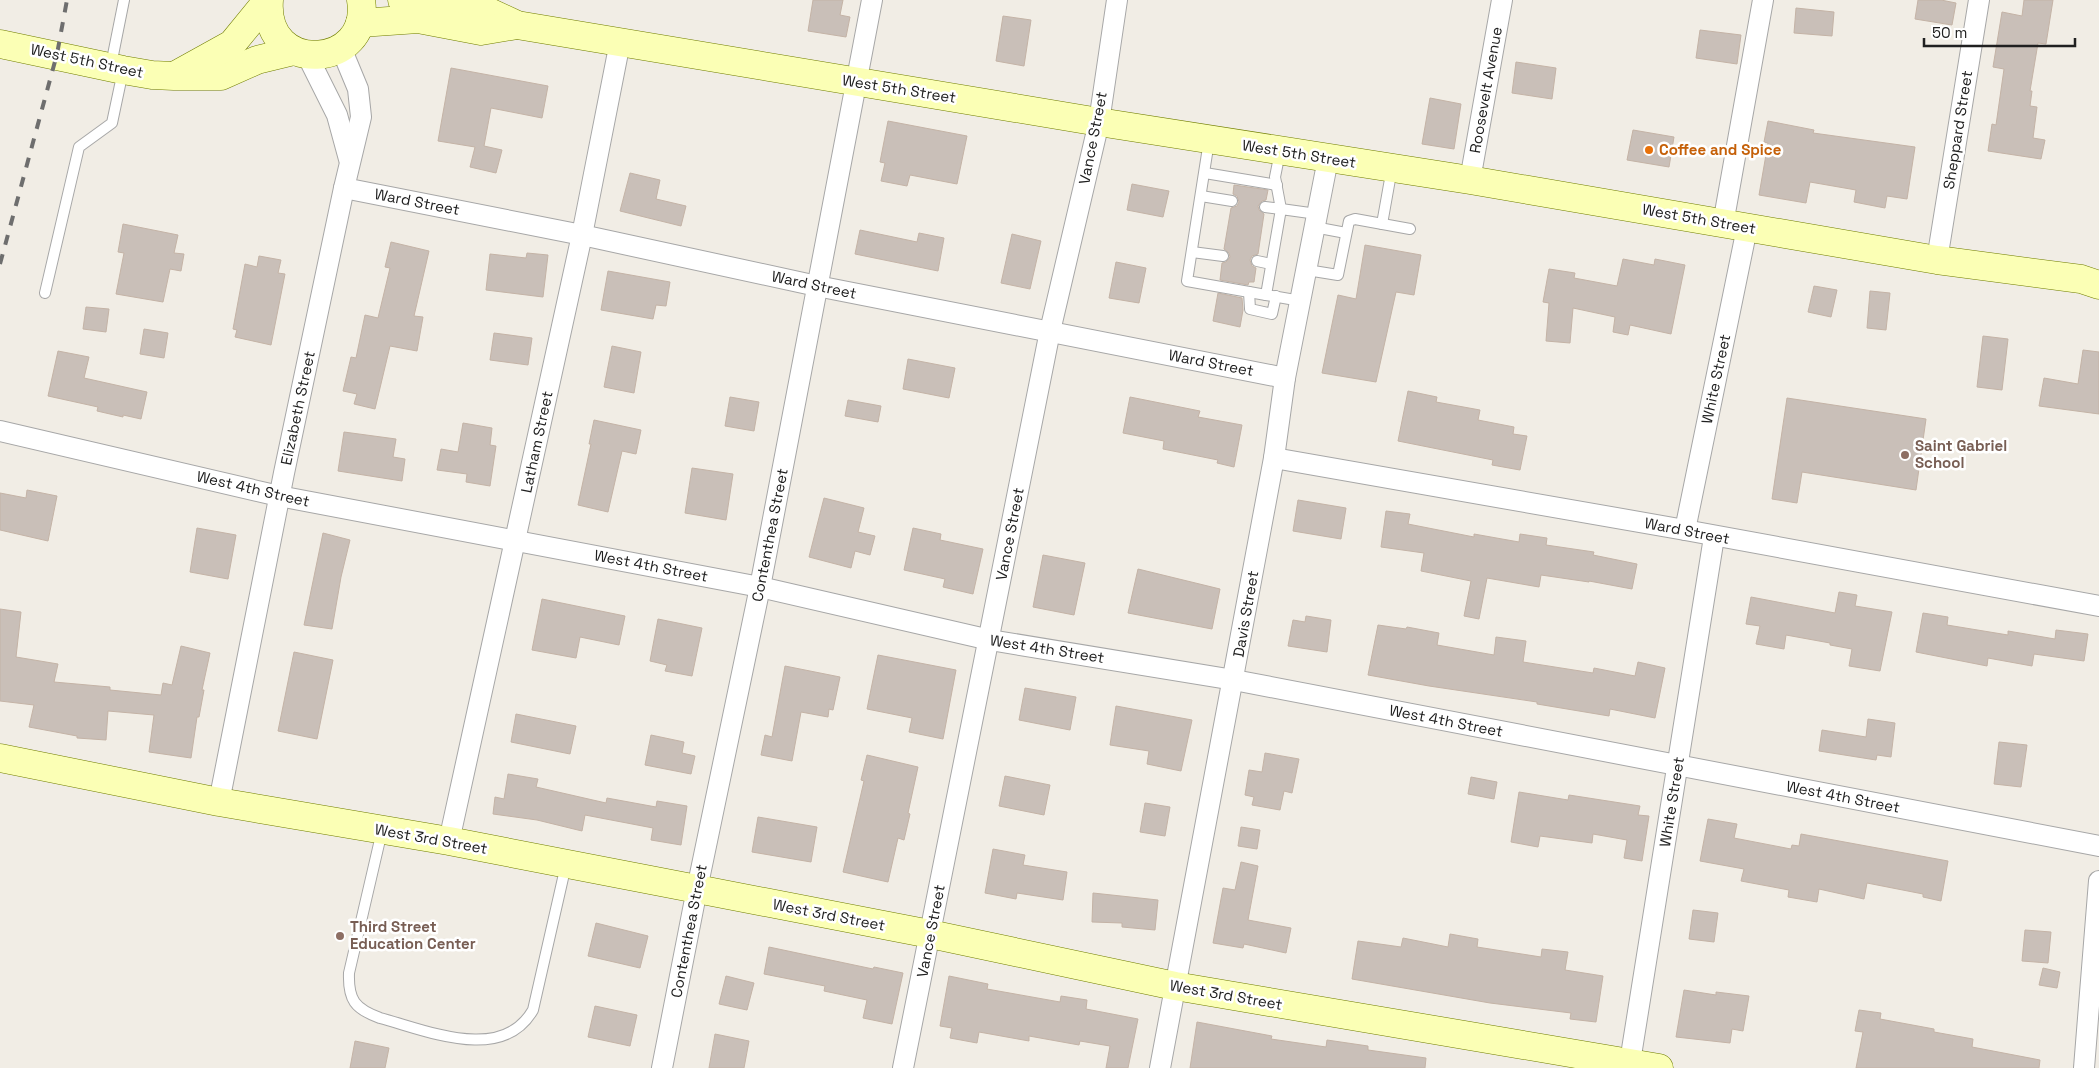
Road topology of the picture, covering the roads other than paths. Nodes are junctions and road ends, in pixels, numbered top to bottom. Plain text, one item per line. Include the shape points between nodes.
1 (124, 0) edge
2 (268, 0) edge
3 (402, 0) edge
4 (872, 0) edge
5 (1117, 0) edge
6 (1502, 0) edge
7 (1763, 0) edge
8 (1979, 0) edge
9 (361, 12) edge
10 (517, 26) junction
11 (620, 42) junction
12 (0, 44) edge
13 (341, 48) junction
14 (301, 53) junction
15 (117, 68) junction
16 (174, 76) junction
17 (855, 81) junction
18 (1099, 122) junction
19 (1209, 140) junction
20 (1280, 151) junction
21 (1328, 159) junction
22 (350, 161) junction
23 (1392, 168) junction
24 (1205, 173) junction
25 (1470, 180) junction
26 (1277, 185) junction
27 (344, 188) junction
28 (1201, 196) junction
29 (1232, 201) dead end
30 (1265, 207) dead end
31 (1281, 209) junction
32 (1316, 220) junction
33 (1382, 224) junction
34 (1735, 226) junction
35 (1410, 229) dead end
36 (1346, 233) junction
37 (582, 235) junction
38 (1192, 252) junction
39 (1223, 256) dead end
40 (1937, 260) junction
41 (1257, 261) dead end
42 (1271, 264) junction
43 (1307, 270) junction
44 (2093, 279) edge
45 (817, 286) junction
46 (1249, 292) junction
47 (45, 293) dead end
48 (1271, 296) junction
49 (1301, 301) junction
50 (1050, 331) junction
51 (1285, 378) junction
52 (0, 431) edge
53 (1274, 458) junction
54 (280, 496) junction
55 (1685, 530) junction
56 (1714, 537) junction
57 (516, 541) junction
58 (760, 587) junction
59 (2099, 606) edge
60 (990, 640) junction
61 (1234, 680) junction
62 (0, 758) edge
63 (1678, 766) junction
64 (219, 802) junction
65 (382, 830) junction
66 (449, 842) junction
67 (2099, 846) edge
68 (566, 864) junction
69 (2099, 881) edge
70 (697, 889) junction
71 (930, 934) junction
72 (1175, 986) junction
73 (1630, 1065) edge
74 (662, 1068) edge
75 (903, 1068) edge
76 (1160, 1068) edge
77 (1659, 1068) edge
78 (2084, 1068) edge

1 - 15 lane
2 - 14 main road via 272,29 281,42
2 - 16 main road via 232,44
3 - 10 main road, West 5th Street via 487,11
4 - 17 street, Contenthea Street
5 - 18 street, Vance Street
6 - 25 street, Roosevelt Avenue
7 - 34 street, White Street
8 - 40 street, Sheppard Street
9 - 10 main road, West 5th Street via 481,31
9 - 13 main road via 353,37
10 - 11 main road, West 5th Street
11 - 17 main road, West 5th Street
11 - 37 street, Latham Street
12 - 15 main road, West 5th Street
13 - 14 main road, West 5th Street via 326,55
13 - 22 street, Elizabeth Street via 358,89 361,117
14 - 16 main road, West 5th Street via 257,60 221,76
14 - 22 street, Elizabeth Street via 337,114
15 - 16 main road, West 5th Street
15 - 47 lane via 112,123 79,146
17 - 18 main road, West 5th Street
17 - 45 street, Contenthea Street
18 - 19 main road, West 5th Street
18 - 50 street, Vance Street
19 - 20 main road, West 5th Street
19 - 24 lane
20 - 21 main road, West 5th Street
20 - 26 lane via 1275,177
21 - 23 main road, West 5th Street
21 - 32 street, Davis Street
22 - 27 street, Elizabeth Street
23 - 25 main road, West 5th Street
23 - 33 lane
24 - 26 lane
24 - 28 lane
25 - 34 main road, West 5th Street
26 - 31 lane
27 - 37 street, Ward Street
27 - 54 street, Elizabeth Street
28 - 29 lane
28 - 38 lane
30 - 31 lane
31 - 32 lane
31 - 42 lane
32 - 36 lane
32 - 43 street, Davis Street
33 - 35 lane
33 - 36 lane via 1355,219 1349,221
34 - 40 main road, West 5th Street
34 - 55 street, White Street
36 - 43 lane via 1338,275
37 - 45 street, Ward Street
37 - 57 street, Latham Street
38 - 39 lane
38 - 46 lane via 1187,281
40 - 44 main road, West 5th Street
41 - 42 lane
42 - 48 lane
43 - 49 street, Davis Street
45 - 50 street, Ward Street
45 - 58 street, Contenthea Street
46 - 48 lane
46 - 48 lane via 1250,309 1272,314
48 - 49 lane
49 - 51 street, Davis Street
50 - 51 street, Ward Street
50 - 60 street, Vance Street
51 - 53 street, Davis Street
52 - 54 street, West 4th Street
53 - 55 street, Ward Street
53 - 61 street, Davis Street
54 - 57 street, West 4th Street
54 - 64 street, Elizabeth Street
55 - 56 street, Ward Street
56 - 59 street, Ward Street
56 - 63 street, White Street
57 - 58 street, West 4th Street
57 - 66 street, Latham Street
58 - 60 street, West 4th Street
58 - 70 street, Contenthea Street
60 - 61 street, West 4th Street
60 - 71 street, Vance Street
61 - 63 street, West 4th Street
61 - 72 street, Davis Street
62 - 64 main road, West 3rd Street
63 - 67 street, West 4th Street
63 - 73 street, White Street
64 - 65 main road, West 3rd Street
65 - 66 main road, West 3rd Street
65 - 68 lane via 349,973 348,989 352,1002 380,1018 470,1040 500,1037 526,1023 533,1010
66 - 68 main road, West 3rd Street
68 - 70 main road, West 3rd Street
69 - 78 street
70 - 71 main road, West 3rd Street
70 - 74 street, Contenthea Street
71 - 72 main road, West 3rd Street
71 - 75 street, Vance Street
72 - 73 main road, West 3rd Street
72 - 76 street, Davis Street
73 - 77 main road, West 3rd Street

